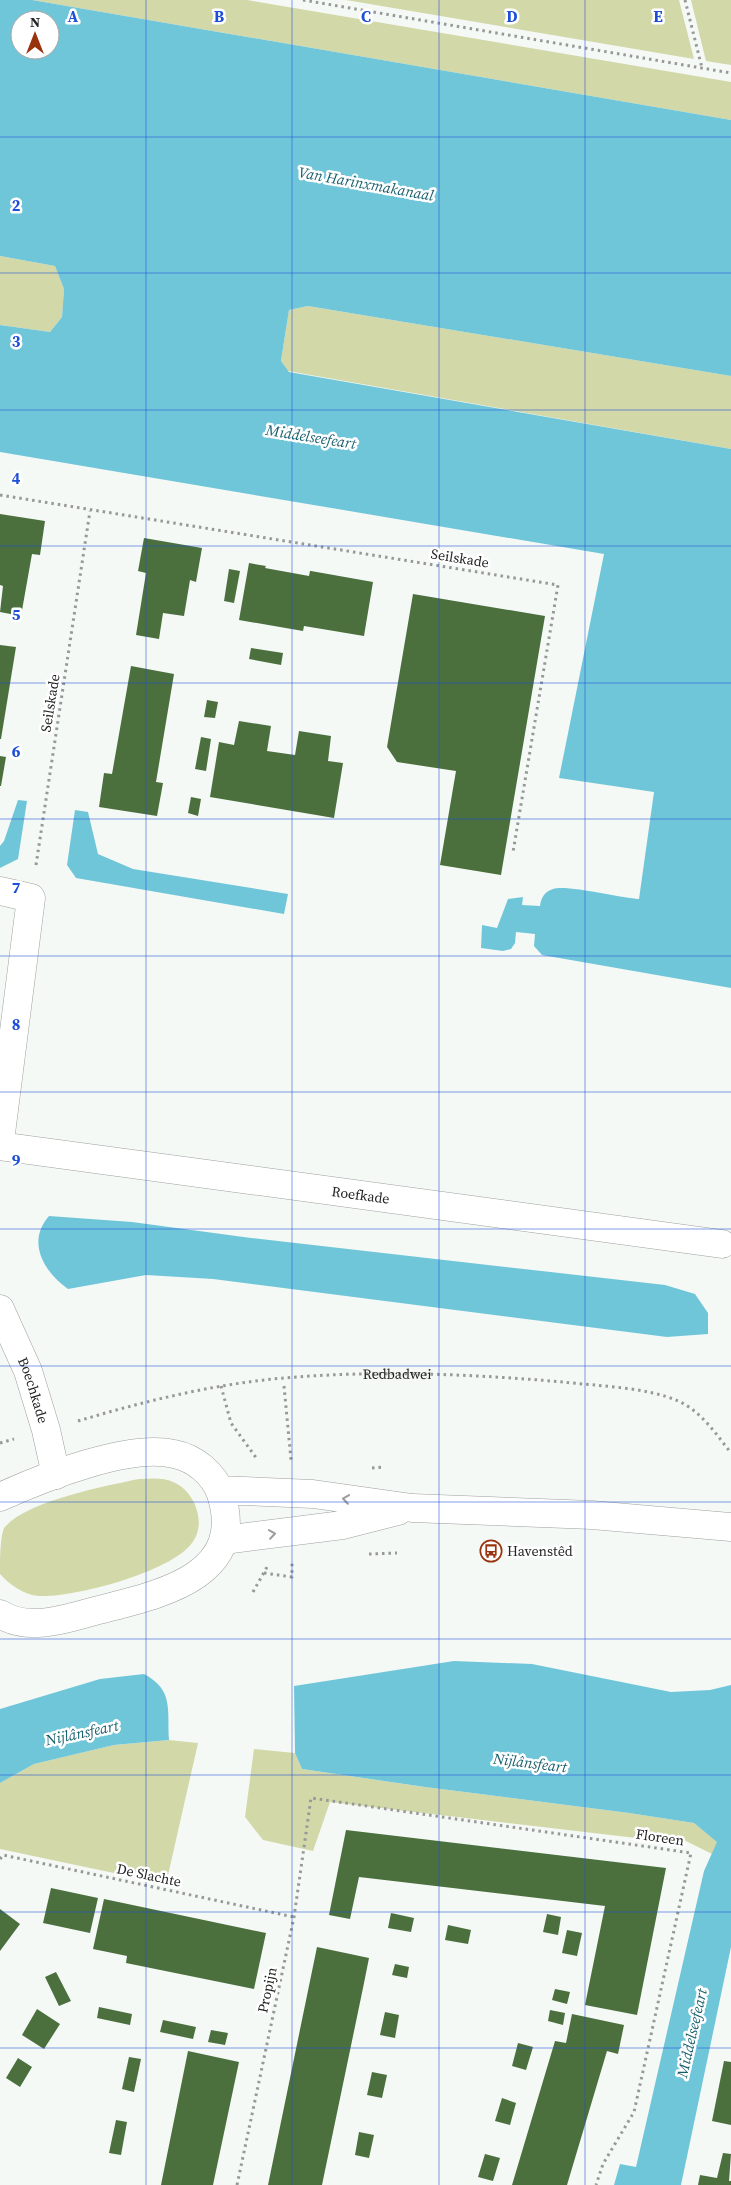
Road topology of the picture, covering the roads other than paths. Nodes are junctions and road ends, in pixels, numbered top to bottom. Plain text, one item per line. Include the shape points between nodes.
1 (0, 891) edge
2 (0, 1141) edge
3 (0, 1146) edge
4 (722, 1244) dead end
5 (0, 1309) edge
6 (56, 1475) junction
7 (220, 1490) junction
8 (0, 1497) edge
9 (412, 1508) junction
10 (731, 1527) edge
11 (224, 1540) junction
12 (0, 1614) edge

1 - 2 street via 31,898
3 - 4 street, Roefkade
5 - 6 street, Boechkade via 28,1371
6 - 7 street via 117,1457 150,1452 173,1453 198,1464 214,1478
6 - 8 street
9 -> 7 street via 313,1494
7 - 11 street via 225,1506
9 - 10 street via 592,1515
11 -> 9 street via 343,1525
11 - 12 street via 217,1555 202,1572 178,1586 143,1598 35,1624 11,1621

